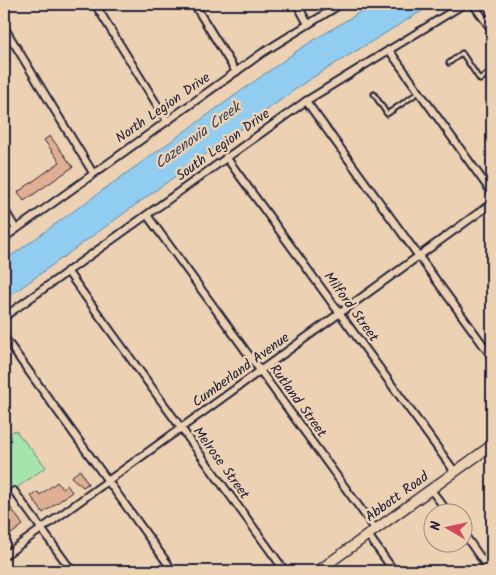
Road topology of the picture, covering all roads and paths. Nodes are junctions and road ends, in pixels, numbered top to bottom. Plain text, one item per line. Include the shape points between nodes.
1 (95, 4) edge
2 (194, 4) edge
3 (297, 4) edge
4 (341, 4) edge
5 (464, 4) edge
6 (473, 4) edge
7 (492, 15) edge
8 (485, 20) junction
9 (308, 24) junction
10 (4, 27) edge
11 (492, 30) edge
12 (389, 50) junction
13 (449, 63) dead end
14 (492, 70) edge
15 (236, 72) junction
16 (420, 92) junction
17 (374, 94) dead end
18 (306, 101) junction
19 (167, 122) junction
20 (226, 158) junction
21 (93, 173) junction
22 (492, 193) edge
23 (492, 204) edge
24 (4, 208) edge
25 (147, 215) junction
26 (16, 229) junction
27 (4, 238) edge
28 (419, 256) junction
29 (67, 272) junction
30 (340, 313) junction
31 (4, 317) edge
32 (4, 337) edge
33 (492, 357) edge
34 (260, 371) junction
35 (181, 428) junction
36 (492, 445) edge
37 (455, 472) junction
38 (108, 481) junction
39 (431, 490) junction
40 (14, 491) dead end
41 (440, 502) edge
42 (42, 530) junction
43 (372, 532) junction
44 (474, 548) edge
45 (4, 556) edge
46 (72, 571) edge
47 (173, 571) edge
48 (284, 571) edge
49 (318, 571) edge
50 (394, 571) edge
51 (490, 571) edge

1 - 19 street
2 - 15 street
3 - 9 street
4 - 9 street, North Legion Drive
5 - 12 street, South Legion Drive
6 - 8 street
7 - 8 lane
8 - 11 street
9 - 15 street, North Legion Drive
10 - 21 street
12 - 16 street
12 - 18 street, South Legion Drive
13 - 14 lane via 462,53 480,80
15 - 19 street, North Legion Drive
16 - 17 lane via 388,114
16 - 22 street
18 - 20 street, South Legion Drive
18 - 28 street
19 - 21 street, North Legion Drive
20 - 25 street, South Legion Drive
20 - 30 street, Milford Street
21 - 26 street, North Legion Drive
23 - 28 street, Cumberland Avenue
24 - 26 street
25 - 29 street, South Legion Drive
25 - 34 street, Rutland Street
26 - 27 street, North Legion Drive
28 - 30 street, Cumberland Avenue
28 - 33 street
29 - 31 street, South Legion Drive
29 - 35 street, Melrose Street
30 - 34 street, Cumberland Avenue
30 - 37 street, Milford Street
32 - 38 street
34 - 35 street, Cumberland Avenue
34 - 43 street, Rutland Street
35 - 38 street, Cumberland Avenue
35 - 48 street, Melrose Street
36 - 37 street, Abbott Road
37 - 39 street, Abbott Road
38 - 42 street, Cumberland Avenue
38 - 47 street
39 - 41 street
39 - 43 street, Abbott Road
40 - 42 street
42 - 45 street, Cumberland Avenue
42 - 46 street
43 - 49 street, Abbott Road
43 - 50 street, Rutland Street
44 - 51 street

